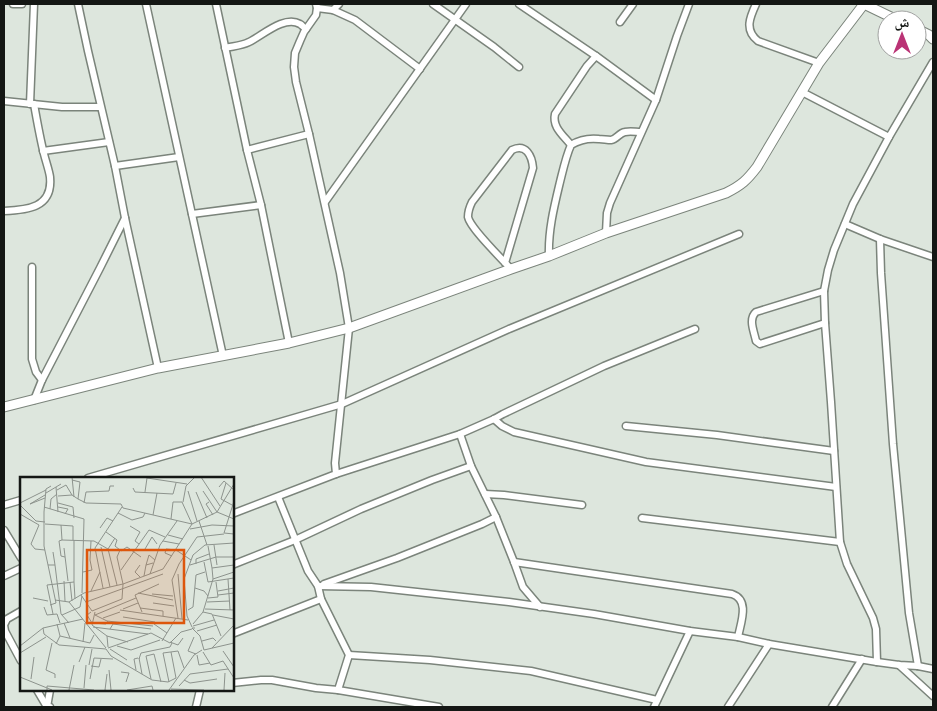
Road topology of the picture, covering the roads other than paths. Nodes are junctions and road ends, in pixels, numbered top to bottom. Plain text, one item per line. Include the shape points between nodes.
1 (13, 4) edge
2 (22, 4) edge
3 (34, 4) edge
4 (78, 4) edge
5 (146, 4) edge
6 (216, 4) edge
7 (339, 4) edge
8 (433, 4) edge
9 (466, 4) edge
10 (519, 4) edge
11 (633, 4) edge
12 (689, 4) edge
13 (756, 4) edge
14 (860, 4) edge
15 (864, 4) edge
16 (316, 6) edge
17 (333, 10) junction
18 (877, 10) edge
19 (455, 19) junction
20 (620, 22) dead end
21 (306, 29) junction
22 (225, 48) junction
23 (596, 56) junction
24 (933, 62) edge
25 (818, 63) junction
26 (519, 67) dead end
27 (420, 69) junction
28 (802, 92) junction
29 (656, 100) junction
30 (4, 101) edge
31 (32, 104) junction
32 (100, 106) junction
33 (642, 132) junction
34 (309, 134) junction
35 (889, 137) junction
36 (109, 142) junction
37 (571, 145) junction
38 (247, 150) junction
39 (44, 152) junction
40 (179, 157) junction
41 (115, 166) junction
42 (325, 202) junction
43 (261, 205) junction
44 (4, 210) edge
45 (192, 214) junction
46 (125, 218) junction
47 (845, 224) junction
48 (606, 233) junction
49 (739, 234) dead end
50 (880, 239) junction
51 (549, 256) junction
52 (933, 257) edge
53 (508, 266) junction
54 (32, 267) dead end
55 (824, 291) junction
56 (825, 323) junction
57 (349, 328) junction
58 (695, 328) dead end
59 (289, 343) junction
60 (223, 356) junction
61 (158, 368) junction
62 (42, 380) junction
63 (34, 400) junction
64 (342, 404) junction
65 (4, 407) edge
66 (494, 419) junction
67 (626, 426) dead end
68 (460, 434) junction
69 (834, 451) junction
70 (471, 466) junction
71 (336, 474) junction
72 (91, 477) edge
73 (836, 487) junction
74 (486, 494) junction
75 (278, 497) junction
76 (20, 500) edge
77 (4, 505) edge
78 (582, 505) dead end
79 (234, 513) edge
80 (496, 517) junction
81 (642, 518) dead end
82 (4, 530) edge
83 (295, 540) junction
84 (840, 542) junction
85 (20, 556) edge
86 (514, 562) junction
87 (234, 564) edge
88 (20, 568) edge
89 (4, 576) edge
90 (318, 586) junction
91 (321, 599) junction
92 (540, 607) junction
93 (20, 612) edge
94 (690, 631) junction
95 (234, 633) edge
96 (738, 637) junction
97 (769, 644) junction
98 (349, 655) junction
99 (862, 659) junction
100 (20, 660) edge
101 (877, 662) junction
102 (900, 666) junction
103 (918, 666) junction
104 (933, 669) edge
105 (234, 683) edge
106 (338, 690) junction
107 (38, 691) edge
108 (50, 691) edge
109 (200, 691) edge
110 (933, 696) edge
111 (655, 704) edge
112 (48, 707) edge
113 (196, 707) edge
114 (439, 707) edge
115 (728, 707) edge
116 (832, 707) edge

1 - 2 street
3 - 31 street
4 - 32 street
5 - 40 street
6 - 22 street
7 - 17 street
8 - 19 street
9 - 19 street
10 - 23 street
11 - 20 street
12 - 29 street
13 - 25 street via 749,23 754,38
14 - 15 street
15 - 18 street
15 - 25 street
16 - 17 street
16 - 21 street via 316,15
17 - 27 street via 355,20
19 - 26 street
19 - 27 street
21 - 22 street via 296,22 283,23 247,43
21 - 34 street via 295,53 294,67
22 - 38 street
23 - 29 street
23 - 37 street via 555,114 556,128
24 - 35 street
25 - 28 street
27 - 42 street
28 - 35 street
28 - 48 street via 757,167 740,186
29 - 33 street
30 - 31 street
31 - 32 street via 62,108
31 - 39 street
32 - 36 street
33 - 37 street via 625,132 611,140 580,140
33 - 48 street via 610,203
34 - 38 street
34 - 42 street
35 - 47 street via 852,204
36 - 39 street
36 - 41 street
37 - 51 street via 551,222
38 - 43 street
39 - 44 street via 50,178 46,197 31,208
40 - 41 street
40 - 45 street
41 - 46 street
42 - 57 street
43 - 45 street
43 - 59 street
45 - 60 street
46 - 61 street
46 - 62 street
47 - 50 street
47 - 55 street via 834,250
48 - 51 street
49 - 64 street via 509,329
50 - 52 street
50 - 103 street via 893,444 909,613
51 - 53 street
53 - 53 street via 533,168 530,156 522,148 512,150 472,202 468,217 475,230
53 - 57 street
54 - 62 street via 32,359
55 - 56 street
55 - 56 street via 756,312 752,319 756,341 760,344
56 - 69 street
57 - 59 street
57 - 64 street
58 - 66 street via 604,366
59 - 60 street
60 - 61 street
61 - 63 street
62 - 63 street
63 - 65 street
64 - 71 street
64 - 72 street
66 - 68 street
66 - 73 street via 514,432 646,462
67 - 69 street
68 - 70 street
68 - 71 street
69 - 73 street
70 - 74 street
70 - 83 street via 361,508
71 - 75 street
73 - 84 street
74 - 78 street
74 - 80 street
75 - 79 street
75 - 83 street
76 - 77 street
80 - 86 street
80 - 90 street
81 - 84 street
82 - 85 street
83 - 87 street
83 - 90 street
84 - 101 street via 873,618
86 - 92 street via 523,587
86 - 96 street via 738,596 743,613
88 - 89 street
90 - 91 street
90 - 92 street via 370,587
91 - 95 street
91 - 98 street
92 - 94 street
93 - 100 street via 7,619 4,628
94 - 96 street
94 - 111 street
96 - 97 street
97 - 99 street
97 - 115 street
98 - 106 street
98 - 111 street via 531,671
99 - 101 street
99 - 116 street
101 - 102 street
102 - 103 street
102 - 110 street
103 - 104 street
105 - 106 street via 261,680
106 - 114 street
107 - 112 street
108 - 112 street
109 - 113 street

